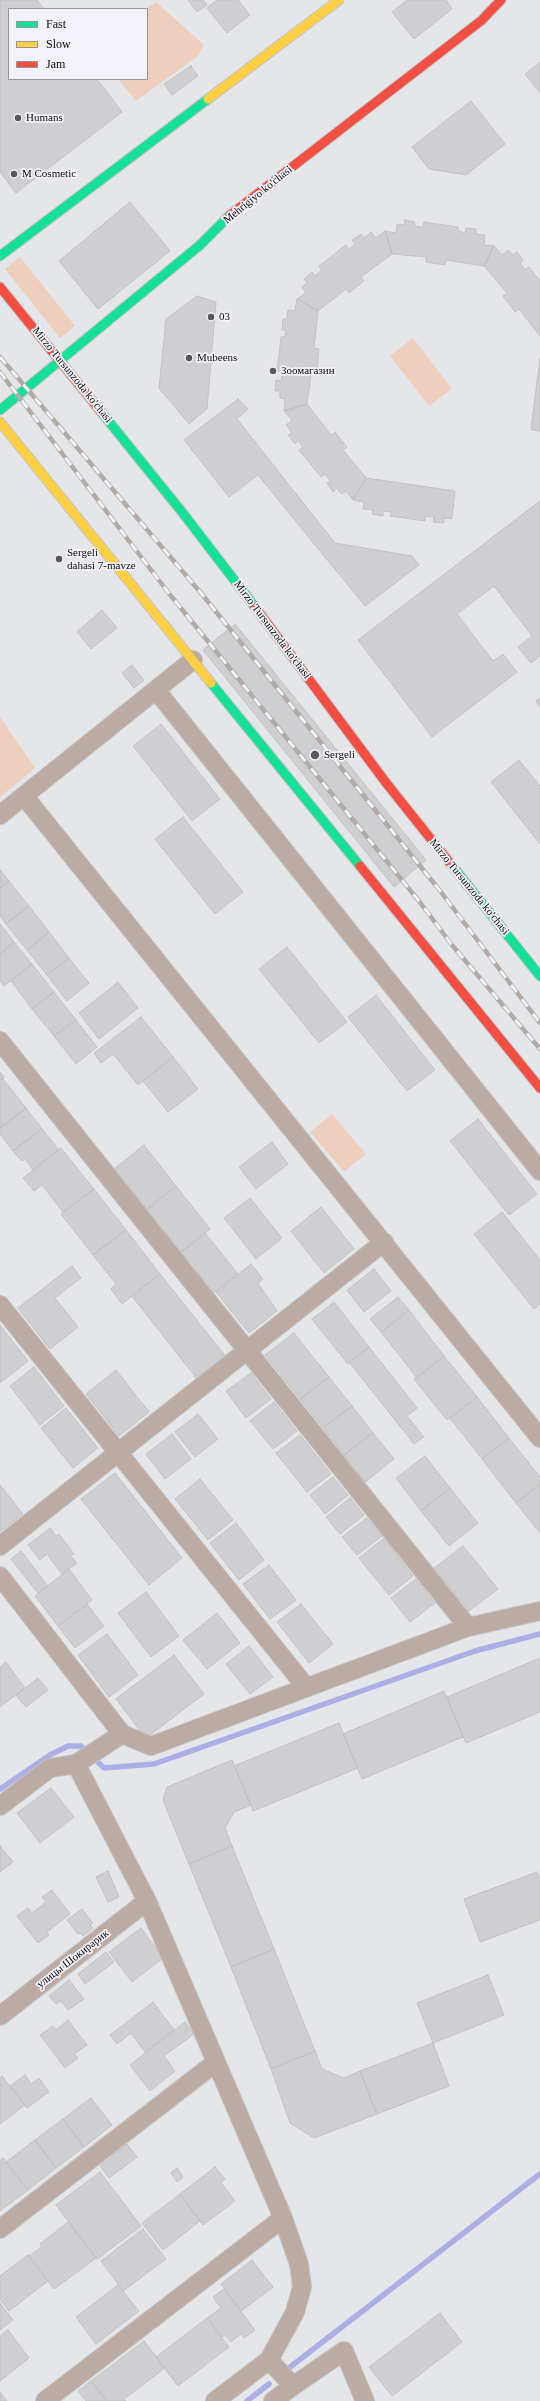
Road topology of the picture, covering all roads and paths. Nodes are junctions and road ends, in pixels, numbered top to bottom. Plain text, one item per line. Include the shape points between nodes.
1 (339, 0) edge
2 (501, 0) edge
3 (0, 256) edge
4 (0, 287) edge
5 (60, 361) junction
6 (0, 410) edge
7 (0, 422) edge
8 (193, 660) junction
9 (156, 690) junction
10 (24, 796) junction
11 (0, 815) edge
12 (540, 976) edge
13 (0, 1041) edge
14 (540, 1088) edge
15 (540, 1171) edge
16 (384, 1242) junction
17 (0, 1305) edge
18 (247, 1351) junction
19 (540, 1438) edge
20 (119, 1452) junction
21 (0, 1546) edge
22 (0, 1576) edge
23 (540, 1611) edge
24 (468, 1627) junction
25 (306, 1687) junction
26 (122, 1734) junction
27 (78, 1762) junction
28 (0, 1806) edge
29 (147, 1901) junction
30 (0, 2016) edge
31 (215, 2063) junction
32 (283, 2218) junction
33 (0, 2229) edge
34 (268, 2360) junction
35 (293, 2386) junction
36 (45, 2401) edge
37 (215, 2401) edge
38 (273, 2401) edge
39 (365, 2401) edge

1 - 3 main road
2 - 5 main road, Mehrigiyo ko'chasi via 482,20 233,212 200,246
4 - 5 main road, Mirzo Tursunzoda ko'chasi
5 - 6 main road, Mehrigiyo ko'chasi
5 - 12 main road, Mirzo Tursunzoda ko'chasi via 182,512 387,784
7 - 8 main road
8 - 9 street
8 - 14 main road
9 - 10 street
9 - 15 street
10 - 11 street
10 - 16 street
13 - 18 street
16 - 18 street
16 - 19 street
17 - 20 street
18 - 20 street
18 - 24 street
20 - 21 street
20 - 25 street
22 - 26 street
23 - 24 street
24 - 25 street
25 - 26 street via 151,1746
26 - 27 street
27 - 28 street via 50,1768
27 - 29 street
29 - 30 street, улицы Шокирарик
29 - 31 street
31 - 32 street
31 - 33 street
32 - 34 street via 299,2264 302,2287 295,2312
32 - 36 street
34 - 35 street
34 - 37 street
35 - 38 street
35 - 39 street via 344,2351

